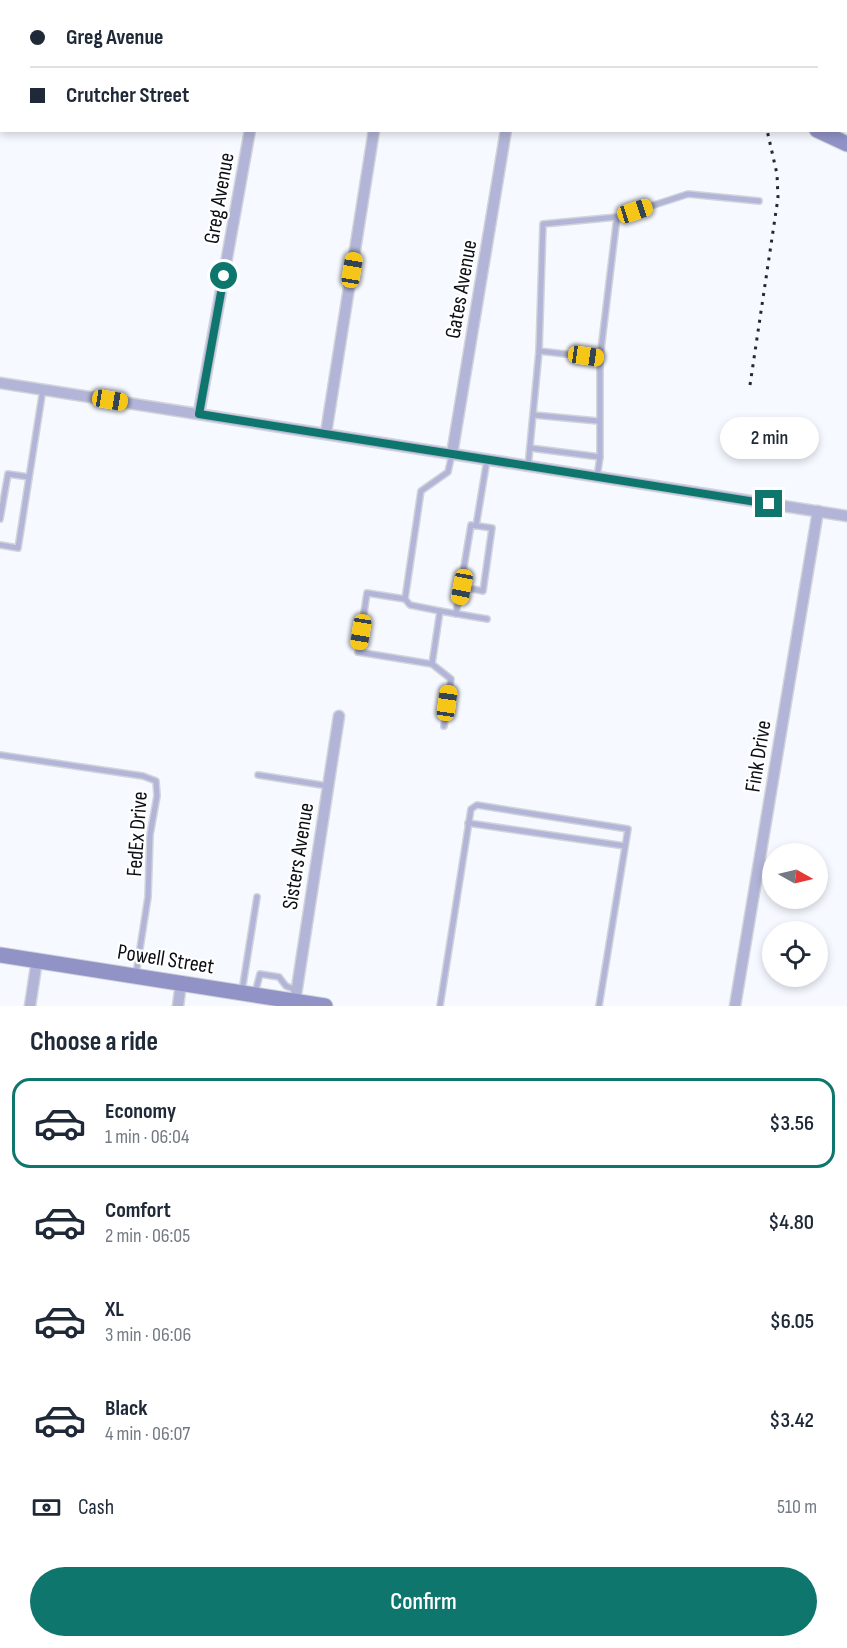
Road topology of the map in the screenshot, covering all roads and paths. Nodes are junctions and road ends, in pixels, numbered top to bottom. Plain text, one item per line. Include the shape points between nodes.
1 (249, 132) edge
2 (374, 132) edge
3 (506, 132) edge
4 (821, 132) edge
5 (847, 144) edge
6 (759, 201) dead end
7 (617, 217) junction
8 (539, 351) junction
9 (600, 358) junction
10 (0, 383) edge
11 (43, 389) junction
12 (199, 414) junction
13 (534, 415) junction
14 (598, 421) junction
15 (326, 433) junction
16 (531, 448) junction
17 (452, 454) junction
18 (600, 458) junction
19 (487, 460) junction
20 (528, 467) junction
21 (29, 477) junction
22 (597, 477) junction
23 (818, 512) junction
24 (847, 516) edge
25 (0, 519) edge
26 (476, 526) junction
27 (0, 545) edge
28 (462, 587) junction
29 (405, 599) junction
30 (440, 611) junction
31 (456, 614) junction
32 (486, 619) dead end
33 (432, 664) junction
34 (339, 716) dead end
35 (444, 726) dead end
36 (0, 755) edge
37 (258, 775) dead end
38 (328, 786) junction
39 (468, 823) junction
40 (625, 846) junction
41 (256, 897) dead end
42 (0, 955) edge
43 (38, 960) junction
44 (136, 976) junction
45 (181, 983) junction
46 (249, 994) junction
47 (296, 995) junction
48 (30, 1006) edge
49 (178, 1006) edge
50 (325, 1006) edge
51 (440, 1006) edge
52 (599, 1006) edge
53 (735, 1006) edge

1 - 12 street, Greg Avenue
2 - 15 street
3 - 17 street, Gates Avenue
4 - 5 street
6 - 7 lane via 688,194
7 - 8 lane via 543,224
7 - 9 lane
8 - 9 lane
8 - 13 lane
9 - 14 lane
10 - 11 street
11 - 12 street
11 - 21 lane
12 - 15 street
13 - 14 lane
13 - 16 lane
14 - 18 lane
15 - 17 street
16 - 18 lane
16 - 20 lane
17 - 19 street
17 - 29 lane via 448,472 421,491
18 - 22 lane
19 - 20 street
19 - 26 lane
20 - 22 street
21 - 25 lane via 8,474
21 - 27 lane via 18,548
22 - 23 street
23 - 24 street
23 - 53 street, Fink Drive
26 - 28 lane via 471,525
26 - 28 lane via 492,528 483,591
28 - 31 lane
29 - 30 lane via 410,605
29 - 33 lane via 367,593 358,651
30 - 31 lane
30 - 33 lane
31 - 32 lane
33 - 35 lane via 451,679
34 - 38 street, Sisters Avenue
36 - 44 lane, FedEx Drive via 156,781 148,897
37 - 38 lane
38 - 47 street, Sisters Avenue
39 - 40 lane
39 - 40 lane via 471,809 477,805 624,826 628,829
39 - 51 lane
40 - 52 lane
41 - 46 lane
42 - 43 street, Powell Street
43 - 44 street, Powell Street
43 - 48 street
44 - 45 street, Powell Street
45 - 46 street, Powell Street
45 - 49 street
46 - 47 street, Powell Street
46 - 47 lane via 260,974 279,977
47 - 50 street, Powell Street

